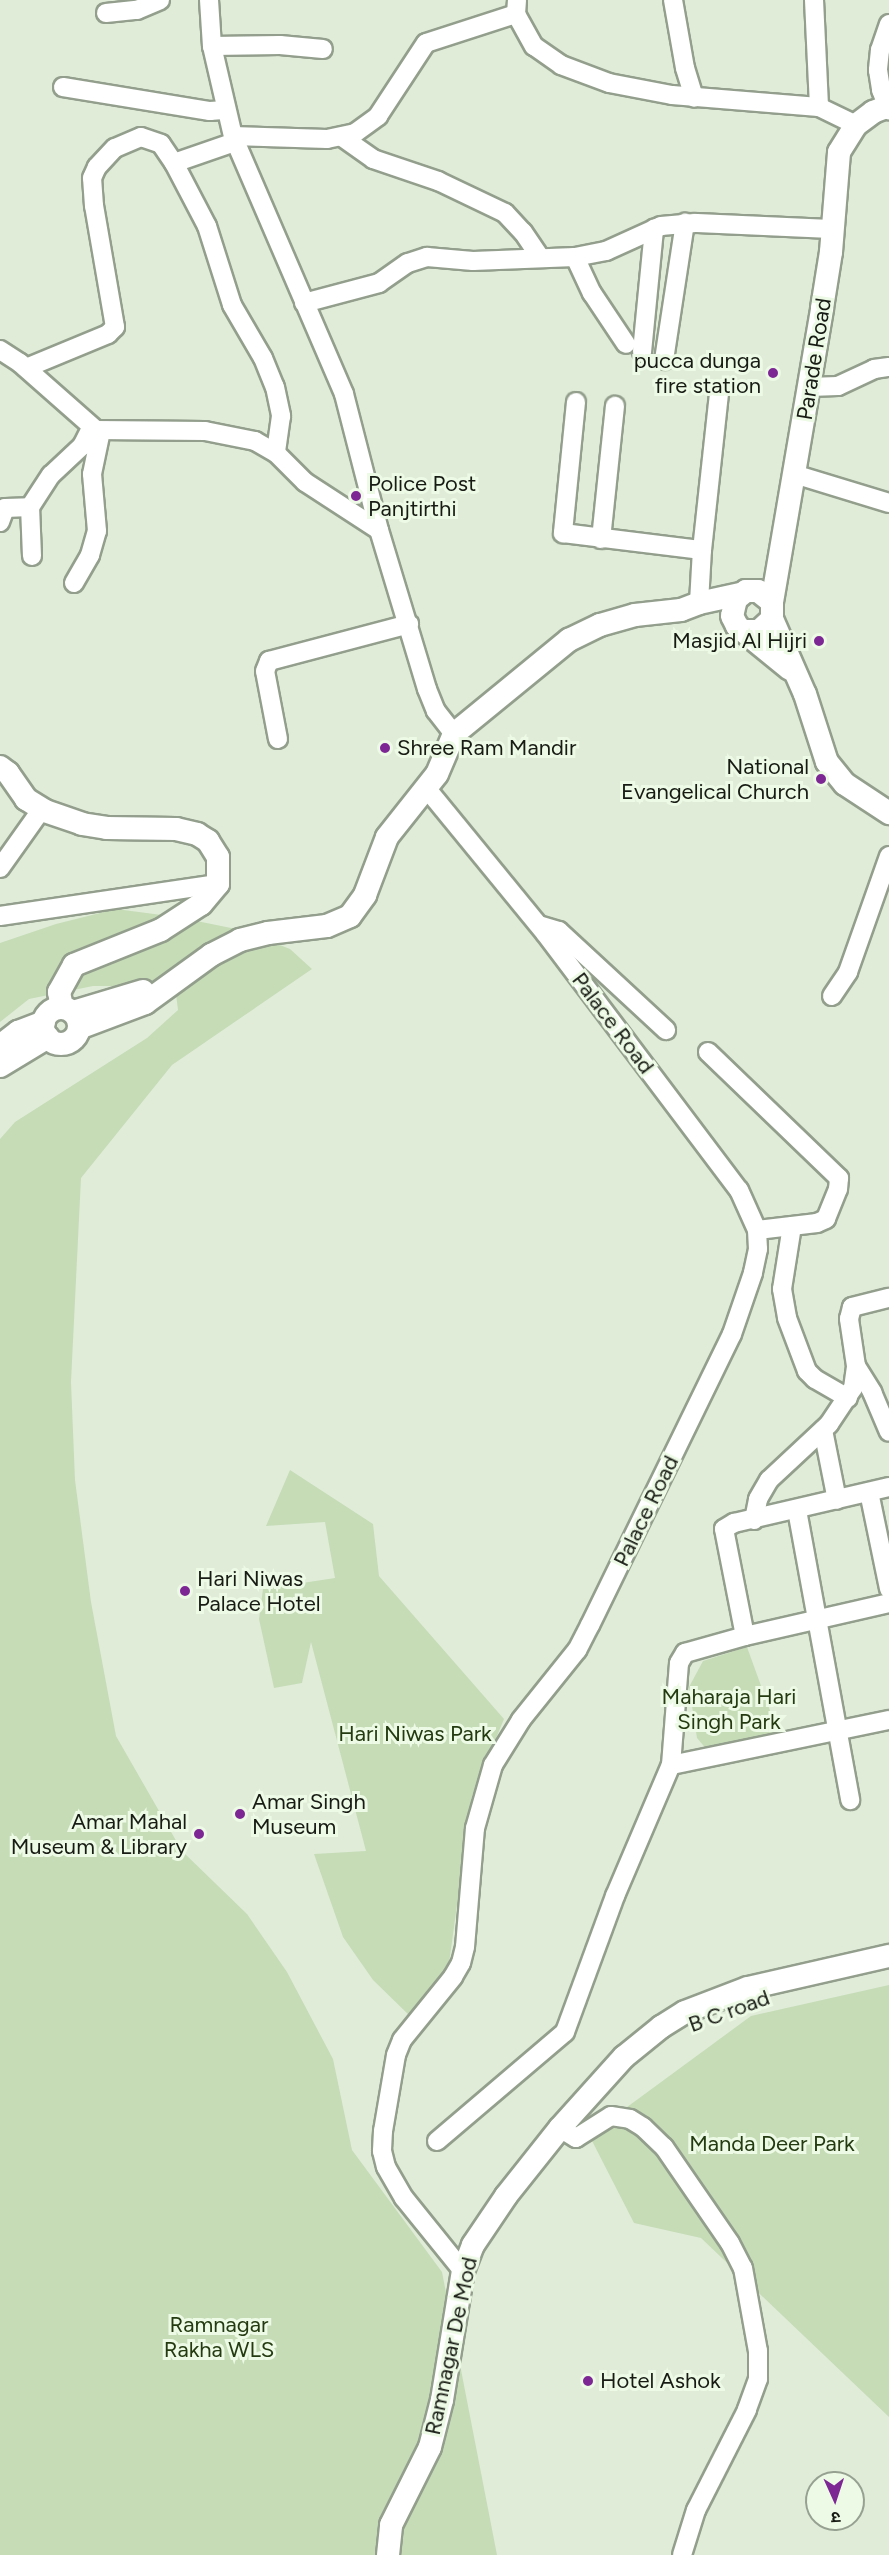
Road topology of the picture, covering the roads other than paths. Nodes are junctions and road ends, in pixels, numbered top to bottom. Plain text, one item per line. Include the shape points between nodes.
1 (160, 0) edge
2 (209, 0) edge
3 (673, 0) edge
4 (814, 0) edge
5 (517, 7) edge
6 (106, 13) dead end
7 (889, 24) edge
8 (212, 46) junction
9 (323, 49) dead end
10 (63, 87) dead end
11 (694, 98) junction
12 (819, 107) junction
13 (889, 108) edge
14 (226, 110) junction
15 (856, 125) junction
16 (342, 137) junction
17 (234, 139) junction
18 (174, 163) junction
19 (839, 164) junction
20 (685, 224) junction
21 (654, 229) junction
22 (833, 229) junction
23 (540, 257) junction
24 (574, 257) junction
25 (304, 303) junction
26 (0, 350) edge
27 (664, 360) dead end
28 (889, 367) edge
29 (26, 368) junction
30 (809, 387) junction
31 (719, 394) dead end
32 (576, 402) dead end
33 (615, 406) dead end
34 (96, 429) junction
35 (276, 453) junction
36 (794, 474) junction
37 (889, 503) edge
38 (30, 507) junction
39 (0, 522) edge
40 (379, 530) junction
41 (601, 539) junction
42 (702, 550) junction
43 (778, 553) junction
44 (32, 555) dead end
45 (74, 582) dead end
46 (743, 593) junction
47 (690, 607) junction
48 (772, 610) junction
49 (410, 624) junction
50 (740, 626) junction
51 (794, 673) junction
52 (454, 734) junction
53 (278, 739) dead end
54 (0, 767) edge
55 (427, 789) junction
56 (42, 809) junction
57 (889, 813) edge
58 (889, 856) edge
59 (0, 868) edge
60 (218, 884) junction
61 (0, 916) edge
62 (538, 925) junction
63 (832, 996) dead end
64 (71, 1016) junction
65 (46, 1030) junction
66 (666, 1030) dead end
67 (0, 1046) edge
68 (708, 1052) dead end
69 (0, 1066) edge
70 (792, 1226) junction
71 (757, 1230) junction
72 (889, 1298) edge
73 (856, 1366) junction
74 (848, 1398) junction
75 (889, 1428) edge
76 (823, 1430) junction
77 (889, 1487) edge
78 (869, 1492) junction
79 (837, 1500) junction
80 (797, 1510) junction
81 (754, 1520) junction
82 (889, 1589) edge
83 (889, 1603) edge
84 (818, 1618) junction
85 (745, 1636) junction
86 (889, 1720) edge
87 (837, 1730) junction
88 (671, 1765) junction
89 (850, 1800) dead end
90 (889, 1956) edge
91 (889, 1969) edge
92 (563, 2126) junction
93 (437, 2141) dead end
94 (463, 2271) junction
95 (388, 2555) edge
96 (682, 2555) edge

1 - 6 street via 137,10
2 - 8 street
3 - 11 street
4 - 12 street
5 - 11 street via 534,46 561,65 609,82
5 - 16 street via 426,43 378,116 355,133
7 - 13 street via 878,63 881,90
8 - 9 street
8 - 14 street
10 - 14 street via 203,110
11 - 12 street
12 - 15 street
13 - 15 main road, Parade Road via 873,112
13 - 19 main road, Parade Road via 862,131
14 - 17 street
15 - 19 main road, Parade Road via 841,144
16 - 17 street
16 - 23 street via 373,159 438,181 505,213
17 - 18 street
17 - 25 street
18 - 29 street via 161,144 141,137 115,148 97,167 92,178 94,199 115,327 108,334
18 - 35 street via 207,226 232,305 275,387 281,416
19 - 22 main road, Parade Road
20 - 21 street
20 - 22 street
20 - 27 street
21 - 24 street via 606,251
21 - 24 street via 634,348 592,293
22 - 30 main road, Parade Road
23 - 24 street
23 - 25 street via 415,259 379,283
25 - 40 street via 344,394
26 - 29 street
28 - 30 street via 874,369 838,386
29 - 34 street
30 - 36 main road, Parade Road
31 - 42 street
32 - 41 street via 561,529 566,535
33 - 41 street
34 - 35 street via 205,431 255,441
34 - 38 street via 51,475
34 - 45 street via 92,474 97,531 90,555
35 - 40 street via 305,482
36 - 37 street
36 - 43 main road, Parade Road
38 - 39 street via 5,508
38 - 44 street
40 - 49 street
41 - 42 street
42 - 47 street
43 - 46 main road
43 - 48 main road, Parade Road
46 - 47 main road
46 - 48 main road via 763,593
46 - 50 main road via 733,604
47 - 50 main road
47 - 52 main road via 636,615 569,640
48 - 50 main road via 759,632
48 - 51 main road
49 - 52 street via 427,689 436,711
49 - 53 street via 269,661 265,671
50 - 51 main road
51 - 57 main road via 833,771 845,784
52 - 55 main road
54 - 56 main road via 26,799
55 - 62 street, Palace Road
55 - 64 main road via 387,837 365,895 350,916 327,926 240,940 211,955 145,1003
56 - 59 street
56 - 60 main road via 106,828 176,829 197,834 208,841 218,857
58 - 63 street via 848,972
60 - 61 street
60 - 64 main road via 201,904 161,930 74,965 60,992
62 - 66 street via 559,931
62 - 71 street, Palace Road via 739,1190
64 - 65 main road via 50,1012
64 - 65 main road via 70,1041 54,1042
65 - 67 main road via 18,1032
65 - 69 main road
68 - 70 street via 839,1178 826,1219
70 - 71 street
70 - 74 street via 782,1289 787,1318 810,1375
71 - 94 street, Palace Road via 753,1273 732,1334 595,1615 577,1650 520,1720 493,1765 475,1828 461,1963 402,2040 396,2055 383,2131 386,2167 404,2198
72 - 73 street via 858,1303 849,1312
73 - 74 street
73 - 75 street
74 - 76 street
76 - 79 street
76 - 81 street via 769,1480 758,1499
77 - 78 street
78 - 79 street
78 - 82 street
79 - 80 street
80 - 81 street
80 - 84 street
81 - 85 street via 724,1529
83 - 84 street
84 - 85 street
84 - 87 street
85 - 88 street via 690,1650 681,1657
86 - 87 street
87 - 88 street
87 - 89 street
88 - 93 street via 615,1896 565,2032
90 - 92 main road, Ramnagar De Mod via 748,1988 685,2012 624,2057
91 - 92 main road, B C road via 779,1992 684,2026 658,2045 608,2095
92 - 94 main road, Ramnagar De Mod via 487,2223
92 - 96 street via 576,2138 611,2116 630,2119 643,2127 658,2140 689,2182 743,2268 758,2351 758,2379 747,2410 696,2510
94 - 95 main road, Ramnagar De Mod via 437,2424 423,2465 391,2525

